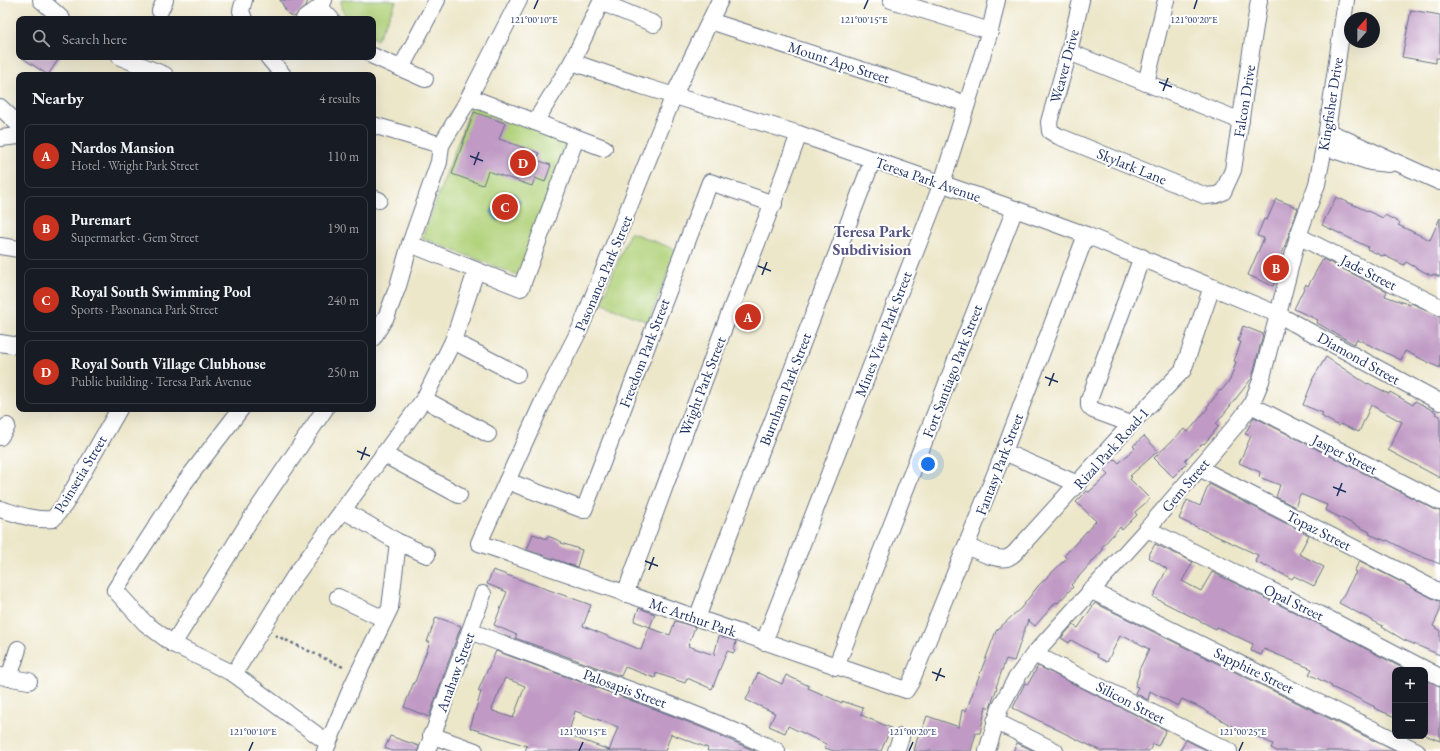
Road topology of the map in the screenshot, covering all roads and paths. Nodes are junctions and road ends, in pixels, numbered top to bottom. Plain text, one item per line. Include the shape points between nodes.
1 (41, 0) edge
2 (244, 0) edge
3 (437, 0) edge
4 (519, 0) edge
5 (720, 0) edge
6 (891, 0) edge
7 (997, 0) edge
8 (1081, 0) edge
9 (1166, 0) edge
10 (1259, 0) edge
11 (1346, 0) edge
12 (601, 1) edge
13 (322, 3) edge
14 (59, 16) edge
15 (243, 16) edge
16 (307, 16) edge
17 (329, 16) edge
18 (710, 21) junction
19 (654, 24) dead end
20 (990, 31) junction
21 (1069, 52) junction
22 (376, 57) edge
23 (128, 60) edge
24 (270, 60) edge
25 (572, 62) junction
26 (401, 68) junction
27 (158, 72) edge
28 (280, 72) edge
29 (425, 80) dead end
30 (1146, 83) junction
31 (674, 95) junction
32 (469, 97) junction
33 (967, 104) junction
34 (0, 107) edge
35 (1241, 121) junction
36 (16, 122) edge
37 (535, 122) junction
38 (376, 126) edge
39 (1050, 131) joint
40 (1327, 131) junction
41 (799, 134) junction
42 (16, 136) edge
43 (0, 138) edge
44 (576, 138) junction
45 (441, 145) junction
46 (1324, 147) junction
47 (604, 148) dead end
48 (873, 159) junction
49 (1401, 165) junction
50 (1440, 182) edge
51 (942, 183) junction
52 (1317, 184) joint
53 (1216, 195) joint
54 (774, 204) junction
55 (1015, 209) junction
56 (1086, 235) junction
57 (1298, 236) junction
58 (410, 244) junction
59 (0, 246) edge
60 (16, 249) edge
61 (1142, 257) junction
62 (476, 271) junction
63 (1212, 287) junction
64 (1440, 307) edge
65 (1277, 314) junction
66 (376, 333) edge
67 (453, 341) junction
68 (0, 343) edge
69 (16, 346) edge
70 (518, 374) dead end
71 (424, 399) junction
72 (1440, 402) edge
73 (1251, 405) junction
74 (117, 412) edge
75 (239, 412) edge
76 (323, 412) edge
77 (1131, 424) junction
78 (488, 434) dead end
79 (1004, 452) junction
80 (383, 454) junction
81 (1199, 468) junction
82 (507, 481) junction
83 (1078, 484) junction
84 (459, 495) dead end
85 (1440, 502) edge
86 (0, 509) edge
87 (343, 510) junction
88 (1147, 529) junction
89 (398, 542) junction
90 (479, 543) joint
91 (966, 546) junction
92 (427, 556) dead end
93 (1090, 590) junction
94 (1440, 592) edge
95 (483, 594) dead end
96 (625, 594) junction
97 (338, 597) dead end
98 (697, 618) junction
99 (384, 619) junction
100 (262, 629) junction
101 (470, 631) junction
102 (764, 642) junction
103 (173, 644) junction
104 (18, 649) dead end
105 (1034, 654) junction
106 (836, 667) junction
107 (234, 674) junction
108 (358, 674) junction
109 (5, 677) edge
110 (1440, 677) edge
111 (29, 681) dead end
112 (906, 690) joint
113 (995, 721) junction
114 (431, 735) junction
115 (326, 747) edge
116 (427, 751) edge
117 (475, 751) edge
118 (777, 751) edge
119 (987, 751) edge
120 (1055, 751) edge
121 (1229, 751) edge
122 (1417, 751) edge

1 - 14 street
2 - 15 street via 241,11
3 - 26 street
4 - 32 street
5 - 18 street, Pasonanca Park Street
6 - 20 street
7 - 20 street, Mines View Park Street
8 - 21 street, Weaver Drive
9 - 30 street
10 - 35 street, Falcon Drive
11 - 40 street, Kingfisher Drive
12 - 19 street
12 - 25 street
13 - 16 street
13 - 17 street
18 - 31 street, Pasonanca Park Street
18 - 33 street, Mount Apo Street
20 - 33 street, Mines View Park Street
21 - 30 street
21 - 39 street, Weaver Drive via 1049,122
22 - 26 street
23 - 27 street
24 - 28 street
25 - 31 street, Teresa Park Avenue
25 - 37 street
26 - 29 street
30 - 35 street
31 - 41 street, Teresa Park Avenue
31 - 82 street, Pasonanca Park Street via 580,329 544,399
32 - 37 street
32 - 45 street
33 - 51 street, Mines View Park Street
34 - 36 street
35 - 53 street, Falcon Drive via 1233,170 1223,192
37 - 44 street
38 - 45 street
39 - 53 street, Skylark Lane via 1206,196
40 - 46 street, Kingfisher Drive
40 - 49 street
41 - 48 street, Teresa Park Avenue
41 - 54 street, Wright Park Street
42 - 43 street
44 - 47 street
44 - 62 street via 521,288
45 - 58 street via 439,162
46 - 49 street via 1370,162
46 - 52 street, Kingfisher Drive
48 - 51 street, Teresa Park Avenue
48 - 98 street, Burnham Park Street
49 - 50 street
51 - 55 street, Teresa Park Avenue
51 - 102 street, Mines View Park Street
52 - 57 street, Gem Street
54 - 82 street, Freedom Park Street via 710,182 584,510
54 - 96 street, Wright Park Street
55 - 56 street, Teresa Park Avenue
55 - 106 street, Fort Santiago Park Street
56 - 61 street, Teresa Park Avenue
56 - 79 street, Fantasy Park Street
57 - 64 street, Jade Street
57 - 65 street, Gem Street
58 - 62 street
58 - 66 street via 387,315
59 - 60 street
61 - 63 street, Teresa Park Avenue
61 - 77 street via 1088,400 1093,410
62 - 67 street
63 - 65 street, Teresa Park Avenue
63 - 77 street, Rizal Park Road-1 via 1183,370
65 - 72 street, Diamond Street
65 - 73 street, Gem Street via 1261,381
67 - 70 street
67 - 71 street
68 - 69 street
71 - 78 street
71 - 80 street
73 - 81 street, Gem Street
73 - 85 street, Jasper Street
74 - 86 street, Poinsetia Street via 66,504 53,519 32,518
75 - 103 street via 185,482 115,590 145,623
76 - 103 street via 250,520
77 - 83 street, Rizal Park Road-1
79 - 83 street
79 - 91 street, Fantasy Park Street
80 - 84 street
80 - 87 street
81 - 88 street, Gem Street
81 - 94 street, Topaz Street
82 - 90 street, Pasonanca Park Street
83 - 91 street, Rizal Park Road-1 via 1014,554 1006,558 997,558
87 - 89 street
87 - 100 street via 294,577
88 - 93 street, Gem Street
88 - 110 street, Opal Street
89 - 92 street
89 - 99 street via 390,608
90 - 96 street, Mc Arthur Park
91 - 112 street, Fantasy Park Street
93 - 105 street, Gem Street
93 - 122 street, Sapphire Street
95 - 101 street, Anahaw Street
96 - 98 street, Mc Arthur Park
97 - 99 street
98 - 102 street, Mc Arthur Park
99 - 108 street
100 - 107 street
100 - 108 path
101 - 114 street, Anahaw Street
101 - 118 street, Palosapis Street via 664,702 743,734
102 - 106 street, Mc Arthur Park
103 - 107 street
104 - 109 street
105 - 113 street, Gem Street via 1015,680
105 - 121 street, Silicon Street
106 - 112 street, Mc Arthur Park
107 - 115 street
108 - 115 street
109 - 111 street
113 - 119 street, Gem Street
113 - 120 street
114 - 116 street, Anahaw Street
114 - 117 street

